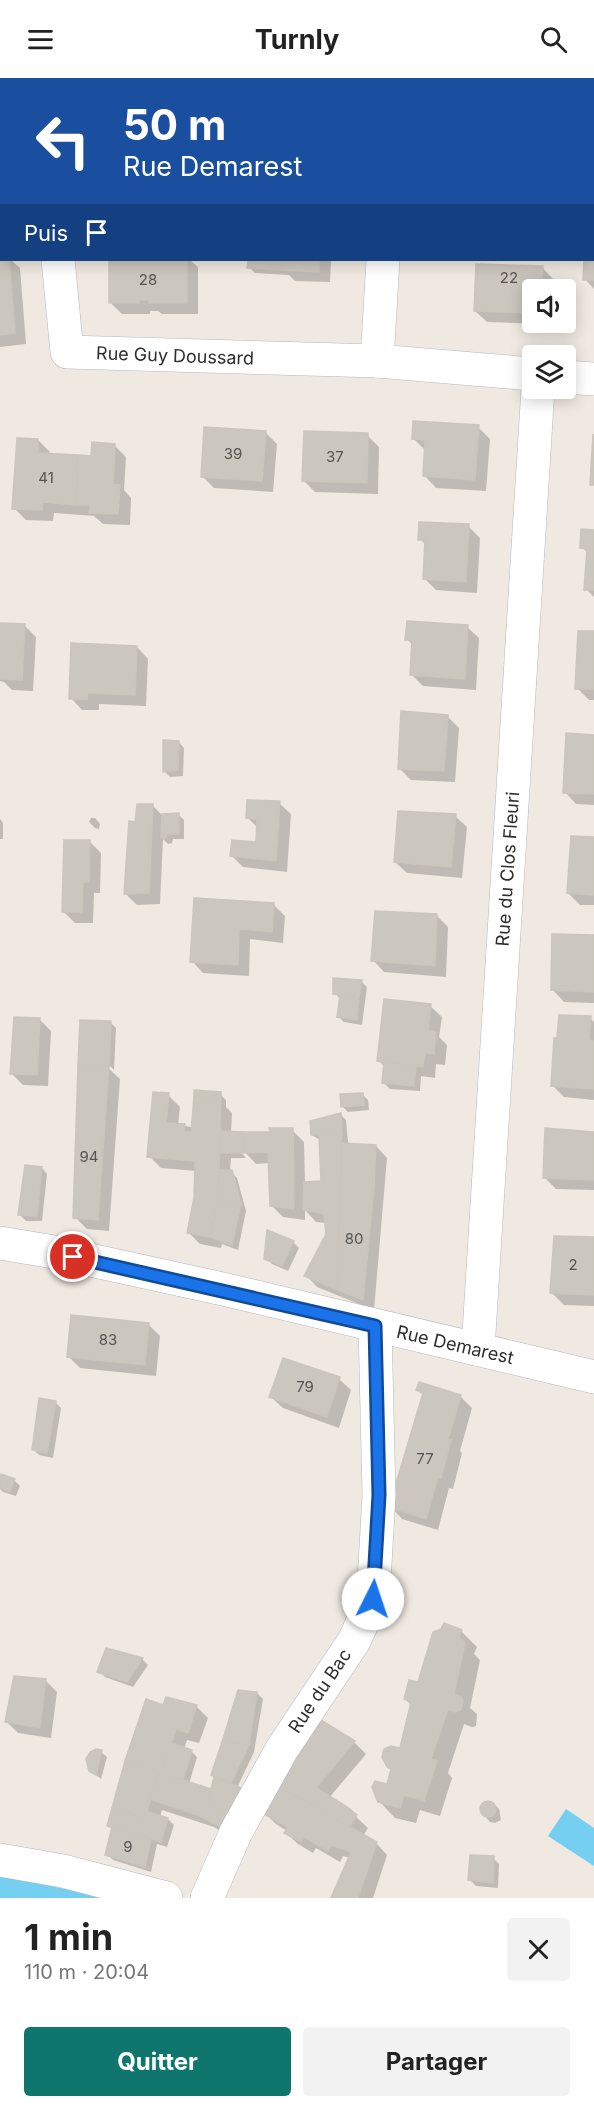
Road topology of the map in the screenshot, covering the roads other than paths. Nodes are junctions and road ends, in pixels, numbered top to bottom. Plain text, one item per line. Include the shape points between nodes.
1 (58, 261) edge
2 (382, 261) edge
3 (377, 361) junction
4 (522, 373) edge
5 (576, 378) edge
6 (594, 379) edge
7 (537, 399) edge
8 (0, 1244) edge
9 (375, 1326) junction
10 (476, 1349) junction
11 (594, 1377) edge
12 (0, 1860) edge
13 (166, 1898) edge
14 (207, 1898) edge

1 - 3 street, Rue Guy Doussard via 67,352
2 - 3 street
3 - 4 street, Rue Guy Doussard
5 - 6 street
7 - 10 street, Rue du Clos Fleuri
8 - 9 street, Rue Demarest via 66,1255
9 - 10 street, Rue Demarest
9 - 14 street, Rue du Bac via 379,1495 373,1599 354,1641 282,1749 236,1832
10 - 11 street, Rue Demarest
12 - 13 street via 63,1871

